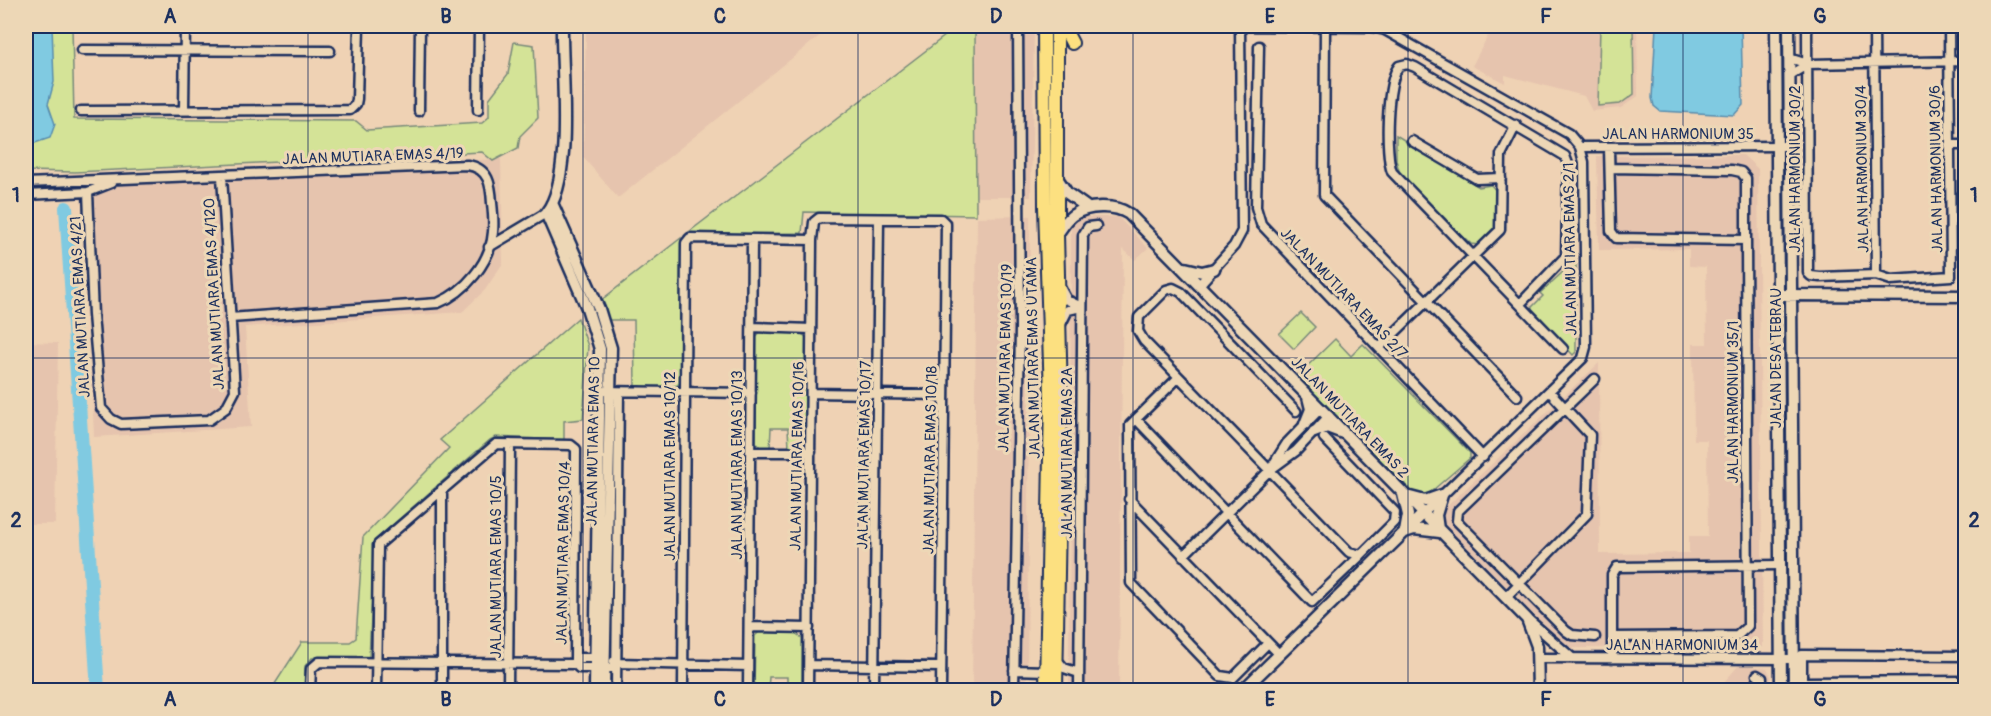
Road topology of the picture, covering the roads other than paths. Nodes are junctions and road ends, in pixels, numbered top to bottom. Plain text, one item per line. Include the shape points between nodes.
1 (185, 26) edge
2 (359, 26) edge
3 (420, 26) edge
4 (479, 26) edge
5 (557, 26) edge
6 (562, 26) edge
7 (1018, 26) edge
8 (1044, 26) edge
9 (1057, 26) edge
10 (1063, 26) edge
11 (1240, 26) edge
12 (1776, 26) edge
13 (1789, 26) edge
14 (1808, 26) edge
15 (1874, 26) edge
16 (1948, 26) edge
17 (1325, 27) edge
18 (561, 41) junction
19 (1057, 42) junction
20 (1072, 43) dead end
21 (1259, 46) dead end
22 (185, 49) junction
23 (82, 50) dead end
24 (330, 51) dead end
25 (1045, 57) junction
26 (1789, 57) junction
27 (1949, 61) junction
28 (1965, 61) edge
29 (1875, 63) junction
30 (1808, 64) junction
31 (1790, 75) junction
32 (184, 110) junction
33 (478, 110) dead end
34 (81, 111) dead end
35 (419, 111) dead end
36 (1516, 125) junction
37 (1412, 141) dead end
38 (1949, 145) junction
39 (1965, 145) edge
40 (1777, 146) junction
41 (1790, 146) junction
42 (1580, 147) junction
43 (1609, 148) junction
44 (1610, 168) junction
45 (222, 176) junction
46 (1057, 177) junction
47 (1501, 178) junction
48 (114, 181) junction
49 (26, 183) edge
50 (88, 192) junction
51 (26, 195) edge
52 (552, 203) junction
53 (1088, 208) junction
54 (546, 213) junction
55 (879, 219) junction
56 (1096, 226) dead end
57 (1057, 234) junction
58 (752, 240) junction
59 (812, 240) junction
60 (1746, 240) junction
61 (489, 247) junction
62 (1474, 257) junction
63 (1182, 266) junction
64 (1214, 269) junction
65 (1876, 275) junction
66 (1951, 276) joint
67 (1058, 283) junction
68 (1200, 284) junction
69 (1778, 295) junction
70 (1791, 295) junction
71 (1965, 296) edge
72 (1215, 299) junction
73 (1426, 303) junction
74 (1520, 304) junction
75 (1082, 307) junction
76 (231, 318) junction
77 (752, 327) junction
78 (811, 329) junction
79 (1060, 329) junction
80 (1379, 348) junction
81 (1563, 349) dead end
82 (1179, 377) junction
83 (1595, 379) dead end
84 (1300, 386) junction
85 (609, 392) junction
86 (684, 392) junction
87 (1550, 392) junction
88 (751, 393) junction
89 (811, 393) junction
90 (878, 394) junction
91 (944, 395) junction
92 (1517, 396) dead end
93 (609, 404) junction
94 (226, 408) joint
95 (1566, 408) junction
96 (1296, 411) dead end
97 (1325, 412) junction
98 (1136, 419) junction
99 (1305, 424) junction
100 (1319, 435) junction
101 (1353, 441) junction
102 (510, 444) junction
103 (750, 452) junction
104 (811, 452) junction
105 (1792, 455) junction
106 (1483, 456) junction
107 (1779, 456) junction
108 (1270, 470) junction
109 (442, 489) junction
110 (1403, 492) junction
111 (1442, 495) junction
112 (1129, 499) junction
113 (1226, 513) junction
114 (1423, 514) junction
115 (1405, 532) junction
116 (1440, 532) junction
117 (1361, 555) junction
118 (1183, 556) junction
119 (1748, 564) junction
120 (1780, 564) junction
121 (1520, 583) junction
122 (1506, 597) junction
123 (1527, 619) junction
124 (749, 627) junction
125 (809, 628) junction
126 (1595, 637) dead end
127 (1613, 637) junction
128 (1268, 643) junction
129 (1280, 655) junction
130 (1965, 656) edge
131 (1571, 657) junction
132 (1538, 658) junction
133 (1781, 658) junction
134 (1794, 658) junction
135 (1056, 659) junction
136 (1612, 659) junction
137 (376, 663) junction
138 (442, 663) junction
139 (599, 663) junction
140 (616, 663) junction
141 (509, 664) junction
142 (575, 664) junction
143 (683, 665) junction
144 (809, 665) junction
145 (748, 666) junction
146 (875, 666) junction
147 (941, 667) junction
148 (1014, 670) junction
149 (1046, 671) junction
150 (1079, 673) junction
151 (1757, 675) dead end
152 (1965, 681) edge
153 (1052, 689) edge
154 (310, 690) edge
155 (376, 690) edge
156 (442, 690) edge
157 (508, 690) edge
158 (595, 690) edge
159 (604, 690) edge
160 (616, 690) edge
161 (683, 690) edge
162 (748, 690) edge
163 (808, 690) edge
164 (874, 690) edge
165 (941, 690) edge
166 (1014, 690) edge
167 (1079, 690) edge
168 (1243, 690) edge
169 (1538, 690) edge
170 (1762, 690) edge
171 (1781, 690) edge
172 (1794, 690) edge

1 - 22 street
2 - 32 street via 356,104 350,110
3 - 35 street
4 - 33 street
5 - 18 street
6 - 18 street
7 - 148 street, JALAN MUTIARA EMAS 10/19 via 1020,328
8 - 25 main road, JALAN MUTIARA EMAS UTAMA
9 - 19 main road, JALAN MUTIARA EMAS UTAMA
10 - 20 main road
11 - 17 street, JALAN MUTIARA EMAS 2/1
11 - 64 street via 1242,231
12 - 40 street, JALAN DESA TEBRAU
13 - 26 street, JALAN DESA TEBRAU
14 - 30 street
15 - 29 street, JALAN HARMONIUM 30/4
16 - 27 street, JALAN HARMONIUM 30/6
17 - 42 street, JALAN MUTIARA EMAS 2/1 via 1371,27 1392,33 1569,134
17 - 73 street via 1324,195
18 - 52 street via 562,162
19 - 25 main road
19 - 46 main road, JALAN MUTIARA EMAS UTAMA
21 - 80 street, JALAN MUTIARA EMAS 2/7 via 1259,219 1268,235
22 - 23 street
22 - 24 street
22 - 32 street
25 - 149 main road, JALAN MUTIARA EMAS UTAMA via 1051,396
26 - 30 street
26 - 31 street, JALAN DESA TEBRAU
27 - 28 street
27 - 29 street
27 - 38 street, JALAN HARMONIUM 30/6
29 - 30 street
29 - 65 street, JALAN HARMONIUM 30/4
30 - 31 street
30 - 65 street, JALAN HARMONIUM 30/2 via 1808,273 1820,277
31 - 41 street, JALAN DESA TEBRAU
32 - 34 street
36 - 47 street via 1501,154
36 - 62 street via 1411,65 1399,66 1394,72 1390,92 1390,170
36 - 74 street via 1559,150 1568,164 1566,256
37 - 47 street via 1478,179
38 - 39 street
38 - 66 street, JALAN HARMONIUM 30/6
40 - 41 street, JALAN HARMONIUM 35
40 - 43 street, JALAN HARMONIUM 35
40 - 69 street, JALAN DESA TEBRAU
41 - 70 street, JALAN DESA TEBRAU
42 - 43 street, JALAN HARMONIUM 35
42 - 87 street, JALAN MUTIARA EMAS 2/1 via 1584,162 1586,347 1580,363
43 - 44 street
44 - 60 street, JALAN HARMONIUM 35/1 via 1741,172 1746,178
44 - 60 street via 1611,231 1616,238
45 - 48 street, JALAN MUTIARA EMAS 4/19
45 - 61 street, JALAN MUTIARA EMAS 4/19 via 472,165 483,172 491,186 494,232
45 - 76 street, JALAN MUTIARA EMAS 4/120
46 - 53 street via 1067,193
46 - 57 main road, JALAN MUTIARA EMAS UTAMA
47 - 62 street via 1501,229
48 - 49 street, JALAN MUTIARA EMAS 4/19
48 - 50 street, JALAN MUTIARA EMAS 4/19
50 - 51 street, JALAN MUTIARA EMAS 4/19
50 - 94 street, JALAN MUTIARA EMAS 4/21 via 100,405 108,417 121,424 209,420
52 - 54 street
52 - 85 street, JALAN MUTIARA EMAS 10 via 599,309 610,348
53 - 57 street via 1071,216
53 - 63 street, JALAN MUTIARA EMAS 2 via 1125,211
54 - 61 street
54 - 85 street, JALAN MUTIARA EMAS 10 via 587,308
55 - 59 street, JALAN MUTIARA EMAS 10/16 via 819,219 814,222
55 - 90 street, JALAN MUTIARA EMAS 10/17
55 - 91 street, JALAN MUTIARA EMAS 10/18 via 946,222
56 - 75 street, JALAN MUTIARA EMAS 2A via 1088,227 1083,235
57 - 67 main road, JALAN MUTIARA EMAS UTAMA
58 - 59 street
58 - 77 street, JALAN MUTIARA EMAS 10/13
58 - 86 street, JALAN MUTIARA EMAS 10/12 via 686,241
59 - 78 street, JALAN MUTIARA EMAS 10/16
60 - 119 street, JALAN HARMONIUM 35/1
61 - 76 street, JALAN MUTIARA EMAS 4/19 via 466,284 438,303
62 - 73 street
62 - 74 street
63 - 64 street via 1202,272
63 - 68 street, JALAN MUTIARA EMAS 2
64 - 68 street
64 - 72 street via 1209,284
65 - 66 street, JALAN HARMONIUM 30/2 via 1892,280
67 - 75 street via 1067,300
67 - 79 main road, JALAN MUTIARA EMAS UTAMA
68 - 72 street, JALAN MUTIARA EMAS 2
69 - 70 street
69 - 107 street, JALAN DESA TEBRAU
70 - 71 street
70 - 105 street, JALAN DESA TEBRAU
72 - 84 street, JALAN MUTIARA EMAS 2
73 - 80 street
73 - 92 street
74 - 81 street
75 - 79 street via 1065,313
75 - 150 street, JALAN MUTIARA EMAS 2A
76 - 94 street, JALAN MUTIARA EMAS 4/120 via 235,391
77 - 78 street
77 - 88 street, JALAN MUTIARA EMAS 10/13
78 - 89 street, JALAN MUTIARA EMAS 10/16
79 - 135 main road, JALAN MUTIARA EMAS UTAMA
80 - 106 street, JALAN MUTIARA EMAS 2/7
82 - 96 street via 1144,341 1137,324 1166,290 1173,288
82 - 98 street
82 - 108 street
83 - 95 street
84 - 97 street, JALAN MUTIARA EMAS 2
84 - 99 street via 1311,403
85 - 86 street
85 - 93 street, JALAN MUTIARA EMAS 10
86 - 88 street
86 - 143 street, JALAN MUTIARA EMAS 10/12
87 - 95 street
87 - 106 street, JALAN MUTIARA EMAS 2/1
88 - 103 street, JALAN MUTIARA EMAS 10/13
89 - 90 street
89 - 104 street, JALAN MUTIARA EMAS 10/16
90 - 91 street
90 - 146 street, JALAN MUTIARA EMAS 10/17
91 - 147 street, JALAN MUTIARA EMAS 10/18
93 - 139 street, JALAN MUTIARA EMAS 10
93 - 140 street
95 - 121 street via 1590,435 1587,514
95 - 121 street via 1456,516
97 - 99 street
97 - 100 street
97 - 101 street, JALAN MUTIARA EMAS 2
98 - 112 street via 1130,425
98 - 113 street
99 - 108 street
100 - 101 street via 1321,428 1332,428
100 - 108 street
100 - 117 street via 1395,512 1394,522
101 - 110 street, JALAN MUTIARA EMAS 2
102 - 109 street via 491,446
102 - 141 street, JALAN MUTIARA EMAS 10/5
102 - 142 street, JALAN MUTIARA EMAS 10/4 via 572,445 578,454
103 - 104 street
103 - 124 street, JALAN MUTIARA EMAS 10/13
104 - 125 street, JALAN MUTIARA EMAS 10/16
105 - 107 street
105 - 134 street, JALAN DESA TEBRAU
106 - 111 street, JALAN MUTIARA EMAS 2/1
107 - 120 street, JALAN DESA TEBRAU
108 - 113 street
108 - 117 street via 1348,552
109 - 137 street via 380,543
109 - 138 street
110 - 111 street via 1422,501
110 - 114 street, JALAN MUTIARA EMAS 2
110 - 115 street via 1408,515
111 - 114 street, JALAN MUTIARA EMAS 2/1
111 - 116 street via 1435,518
112 - 118 street
112 - 128 street via 1131,583 1220,676 1233,678
113 - 117 street via 1312,602
113 - 118 street
114 - 115 street, JALAN MUTIARA EMAS 2/1
114 - 116 street, JALAN MUTIARA EMAS 2
115 - 116 street
115 - 129 street, JALAN MUTIARA EMAS 2/1
116 - 122 street, JALAN MUTIARA EMAS 2
118 - 128 street
119 - 120 street
119 - 127 street, JALAN HARMONIUM 35/1 via 1748,626 1741,634
119 - 127 street via 1617,567 1612,574
120 - 133 street, JALAN DESA TEBRAU
121 - 122 street
121 - 126 street via 1568,633
122 - 123 street, JALAN MUTIARA EMAS 2
123 - 131 street
123 - 132 street, JALAN MUTIARA EMAS 2
124 - 125 street
124 - 145 street, JALAN MUTIARA EMAS 10/13
125 - 144 street, JALAN MUTIARA EMAS 10/16
127 - 136 street
128 - 129 street
129 - 168 street, JALAN MUTIARA EMAS 2/1
130 - 152 street via 1802,655 1802,682
131 - 132 street, JALAN HARMONIUM 34
131 - 136 street, JALAN HARMONIUM 34
132 - 169 street, JALAN MUTIARA EMAS 2
133 - 134 street, JALAN HARMONIUM 34
133 - 136 street, JALAN HARMONIUM 34
133 - 171 street, JALAN DESA TEBRAU
134 - 172 street, JALAN DESA TEBRAU
135 - 150 street via 1064,668
135 - 153 main road, JALAN MUTIARA EMAS UTAMA
137 - 138 street
137 - 154 street via 319,662 309,676
137 - 155 street
138 - 141 street
138 - 156 street
139 - 140 street via 612,659
139 - 142 street via 579,668
139 - 158 street, JALAN MUTIARA EMAS 10
139 - 159 street, JALAN MUTIARA EMAS 10
140 - 143 street
140 - 160 street
141 - 142 street
141 - 157 street, JALAN MUTIARA EMAS 10/5
143 - 145 street
143 - 161 street, JALAN MUTIARA EMAS 10/12
144 - 146 street
144 - 163 street, JALAN MUTIARA EMAS 10/16
145 - 162 street, JALAN MUTIARA EMAS 10/13
146 - 147 street
146 - 164 street, JALAN MUTIARA EMAS 10/17
147 - 165 street, JALAN MUTIARA EMAS 10/18
148 - 149 street
148 - 166 street, JALAN MUTIARA EMAS 10/19
149 - 153 main road, JALAN MUTIARA EMAS UTAMA
150 - 153 street via 1064,677
150 - 167 street, JALAN MUTIARA EMAS 2A
151 - 170 street via 1762,678

